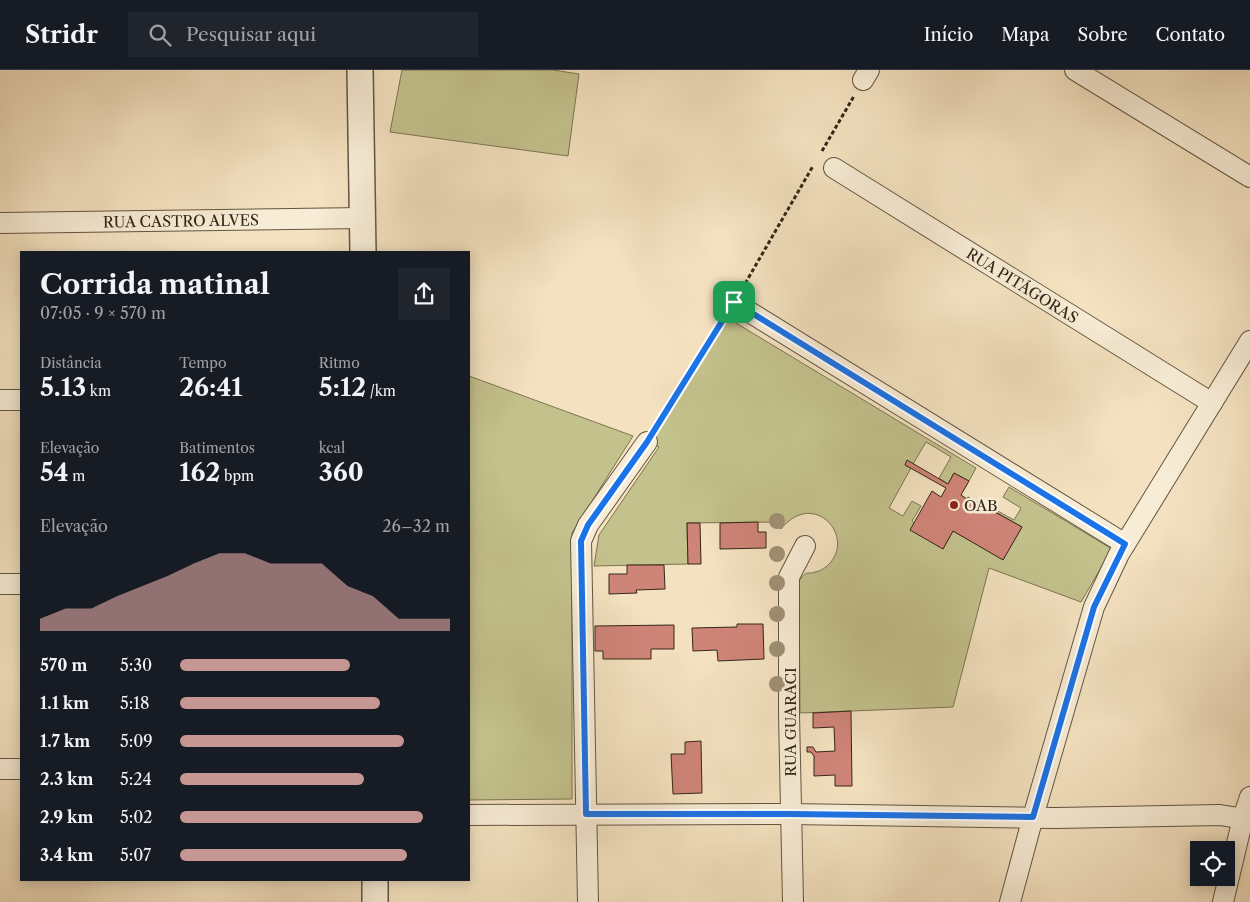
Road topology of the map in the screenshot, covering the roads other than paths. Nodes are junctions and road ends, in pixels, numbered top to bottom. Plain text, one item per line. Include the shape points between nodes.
1 (360, 70) edge
2 (1075, 70) edge
3 (834, 168) dead end
4 (1250, 177) edge
5 (363, 218) junction
6 (0, 223) edge
7 (363, 251) edge
8 (739, 305) road end
9 (1250, 342) edge
10 (0, 400) edge
11 (20, 400) edge
12 (1212, 403) junction
13 (647, 442) road end
14 (1125, 544) junction
15 (805, 546) dead end
16 (0, 584) edge
17 (20, 584) edge
18 (0, 769) edge
19 (20, 769) edge
20 (1250, 797) edge
21 (470, 814) edge
22 (586, 814) junction
23 (790, 814) junction
24 (1033, 817) junction
25 (1246, 819) edge
26 (375, 881) edge
27 (375, 902) edge
28 (588, 902) edge
29 (793, 902) edge
30 (1010, 902) edge
31 (1223, 902) edge

1 - 5 street
2 - 4 street
3 - 12 street, RUA PITÁGORAS
5 - 6 street, RUA CASTRO ALVES
5 - 7 street
8 - 14 street
9 - 12 street
10 - 11 street
12 - 14 street
13 - 22 street via 588,525 581,541
14 - 24 street via 1094,607
15 - 23 street, RUA GUARACI via 790,577
16 - 17 street
18 - 19 street
20 - 25 street
21 - 22 street
22 - 23 street
22 - 28 street
23 - 24 street
23 - 29 street, RUA GUARACI
24 - 25 street via 1220,815
24 - 30 street
25 - 31 street
26 - 27 street

